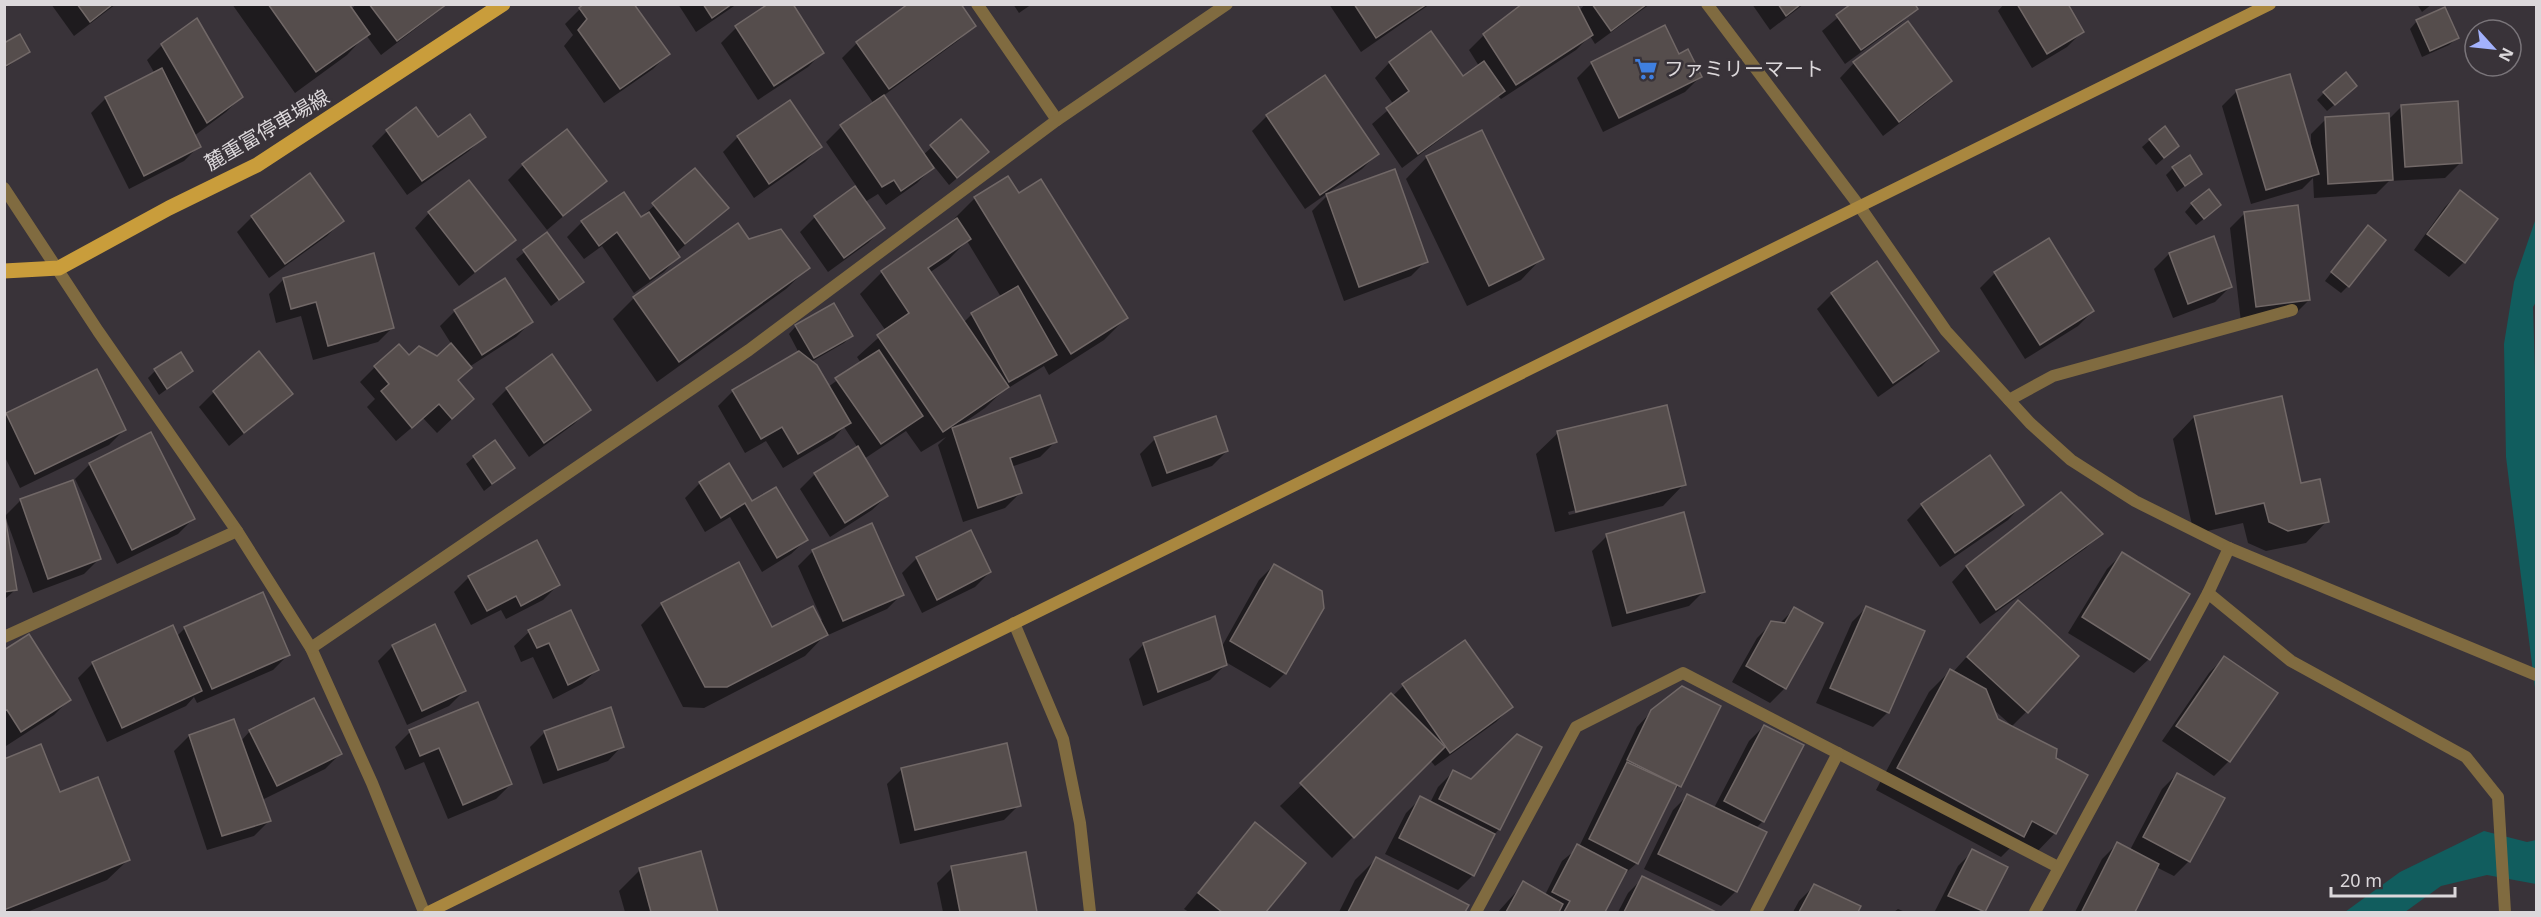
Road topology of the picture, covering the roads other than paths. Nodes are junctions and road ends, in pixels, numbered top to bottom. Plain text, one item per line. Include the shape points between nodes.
1 (503, 4) edge
2 (976, 4) edge
3 (1227, 4) edge
4 (1707, 4) edge
5 (2270, 4) edge
6 (1057, 120) junction
7 (4, 188) edge
8 (1860, 207) junction
9 (59, 267) junction
10 (4, 271) edge
11 (2292, 310) dead end
12 (2009, 400) junction
13 (237, 531) junction
14 (2229, 548) junction
15 (2208, 593) junction
16 (1014, 623) junction
17 (4, 637) edge
18 (311, 648) junction
19 (2536, 675) edge
20 (1838, 753) junction
21 (2058, 867) junction
22 (427, 912) edge
23 (1090, 912) edge
24 (1476, 912) edge
25 (1756, 912) edge
26 (2035, 912) edge
27 (2505, 912) edge

1 - 9 main road, 麓重富停車場線 via 257,165
2 - 6 street
3 - 6 street
4 - 8 street
5 - 8 street
6 - 18 street via 748,350
7 - 9 street
8 - 12 street via 1946,331
8 - 16 street
9 - 10 main road, 麓重富停車場線
9 - 13 street via 98,331
11 - 12 street via 2053,376
12 - 14 street via 2071,460 2135,501
13 - 17 street
13 - 18 street
14 - 15 street
14 - 19 street
15 - 21 street
15 - 27 street via 2291,661 2466,757 2498,796
16 - 22 street
16 - 23 street via 1063,739 1080,823
18 - 22 street
20 - 21 street
20 - 24 street via 1683,674 1576,728
20 - 25 street
21 - 26 street

